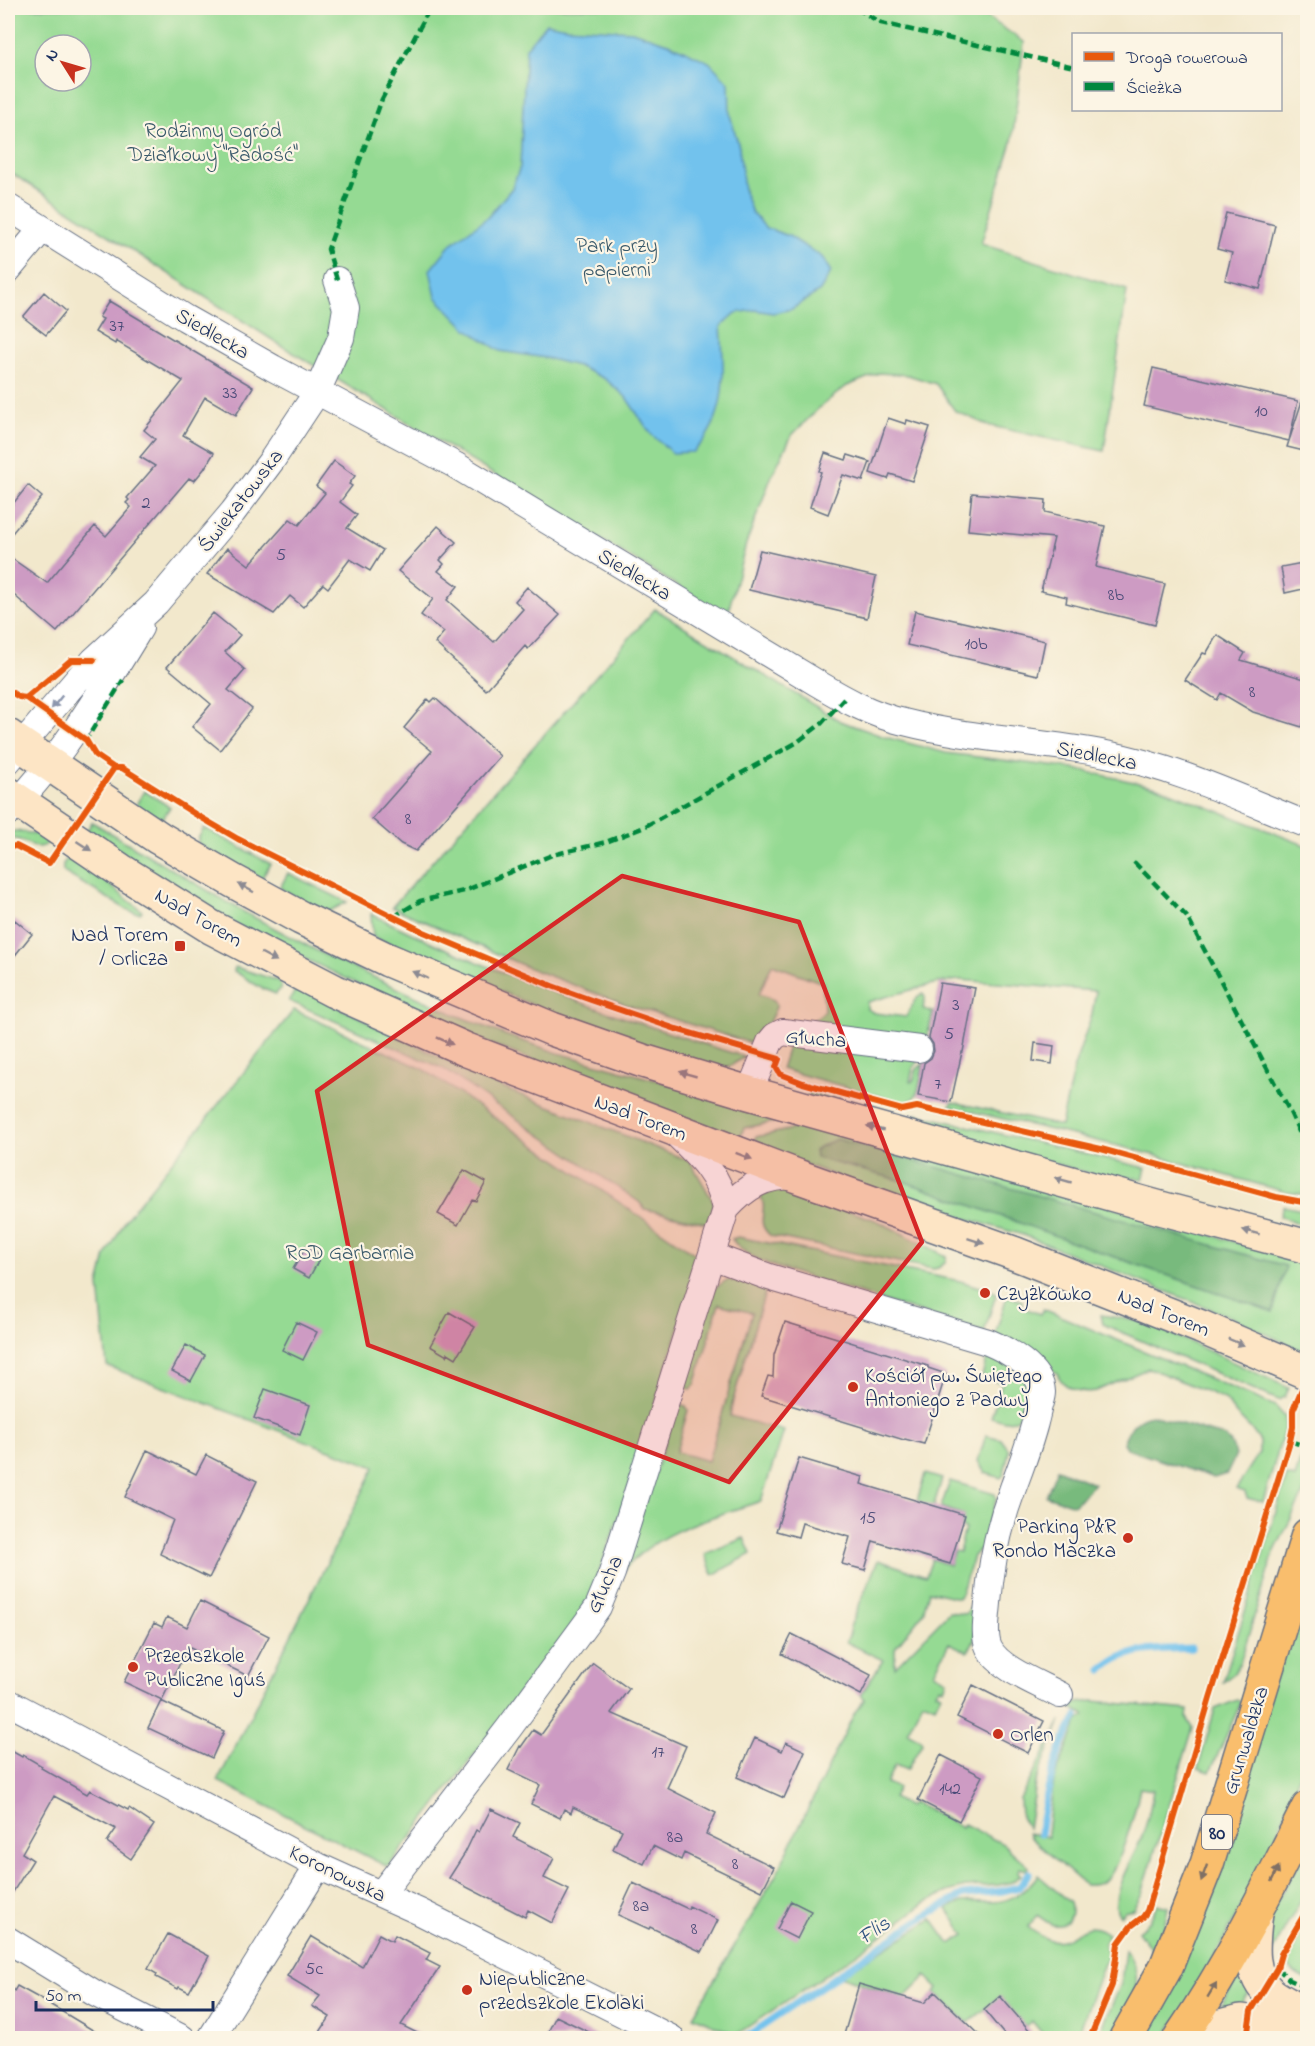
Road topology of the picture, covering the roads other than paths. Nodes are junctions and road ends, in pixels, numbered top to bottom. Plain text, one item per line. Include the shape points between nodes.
1 (8, 207) edge
2 (42, 229) junction
3 (8, 270) edge
4 (337, 280) dead end
5 (317, 392) junction
6 (156, 603) junction
7 (12, 747) edge
8 (50, 765) junction
9 (11, 802) edge
10 (1308, 825) edge
11 (919, 1049) dead end
12 (749, 1093) junction
13 (671, 1129) junction
14 (797, 1176) junction
15 (726, 1209) junction
16 (1308, 1247) edge
17 (712, 1256) junction
18 (1308, 1373) edge
19 (1308, 1535) edge
20 (1060, 1695) dead end
21 (8, 1702) edge
22 (1308, 1808) edge
23 (318, 1866) junction
24 (381, 1894) junction
25 (1256, 1912) junction
26 (8, 1940) edge
27 (1308, 2017) edge
28 (1308, 2022) edge
29 (182, 2038) edge
30 (211, 2038) edge
31 (671, 2038) edge
32 (1126, 2038) edge
33 (1180, 2038) edge
34 (1195, 2038) edge

1 - 2 street, Siedlecka
2 - 3 street
2 - 5 street, Siedlecka via 185,318
4 - 5 street, Świekatowska via 346,308 341,338
5 - 6 street, Świekatowska via 254,486
5 - 10 street, Siedlecka via 455,465 861,708 902,722 978,737 1108,754 1167,770
6 -> 7 street, Świekatowska via 94,660
6 - 8 street, Świekatowska
7 - 8 main road
8 - 9 street, Świekatowska
12 -> 8 main road via 552,1029 387,960 233,881 159,838
9 -> 13 main road, Nad Torem via 211,927 334,991 467,1050
11 - 12 street, Głucha via 783,1032 770,1042
16 -> 12 main road
13 -> 14 main road, Nad Torem
13 - 15 street via 699,1155 716,1179
14 - 15 street via 761,1181
14 -> 18 main road, Nad Torem via 1016,1254
15 - 17 street, Głucha
17 - 20 street via 769,1277 988,1342 1008,1350 1038,1380 1042,1392 1032,1439 1012,1490 991,1567 986,1635 989,1647 1001,1662
17 - 24 street, Głucha via 612,1574 598,1607
19 -> 32 main road, Grunwaldzka / 80 via 1207,1864 1166,1967
21 - 23 street, Koronowska
25 -> 22 main road
23 - 24 street, Koronowska
23 - 30 street
24 - 31 street, Koronowska
25 - 27 main road via 1252,1948 1257,1973 1269,1993
33 -> 25 main road via 1218,1981
26 - 29 street via 96,1994
28 - 34 main road via 1291,2027 1241,2021 1213,2028

